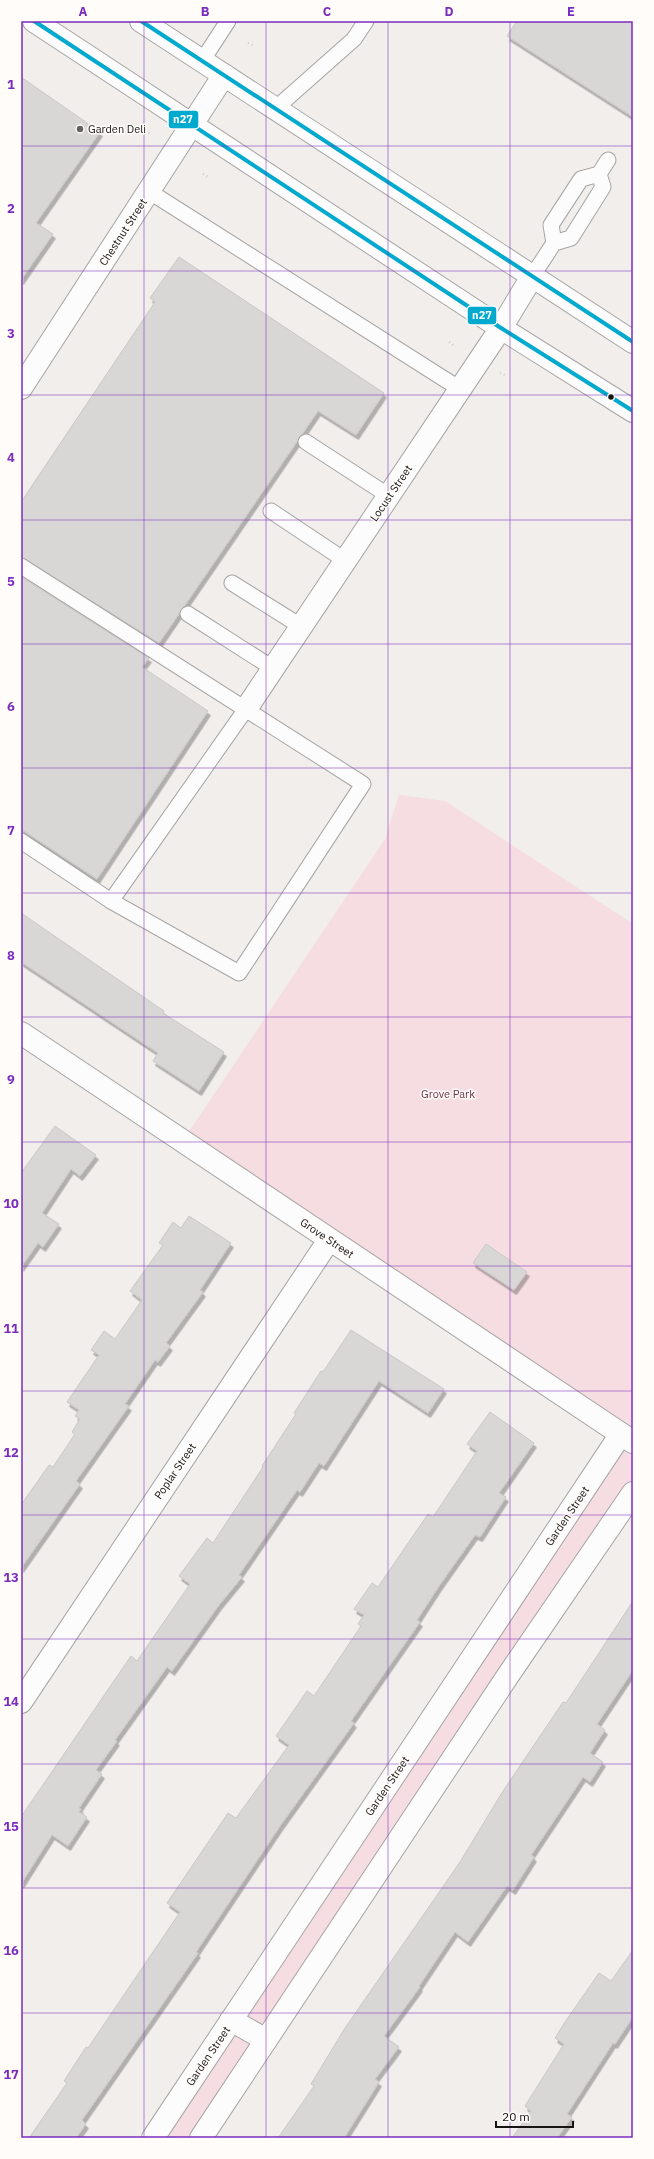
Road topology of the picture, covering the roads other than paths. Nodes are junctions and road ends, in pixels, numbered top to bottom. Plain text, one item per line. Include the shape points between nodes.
1 (34, 21) edge
2 (141, 21) edge
3 (228, 21) edge
4 (366, 21) edge
5 (202, 61) junction
6 (224, 75) junction
7 (275, 108) junction
8 (193, 126) junction
9 (608, 160) dead end
10 (599, 174) junction
11 (150, 192) junction
12 (554, 243) junction
13 (533, 275) junction
14 (501, 328) junction
15 (633, 342) edge
16 (21, 388) edge
17 (460, 389) junction
18 (633, 411) edge
19 (306, 442) dead end
20 (389, 496) junction
21 (271, 510) dead end
22 (346, 561) junction
23 (21, 566) edge
24 (232, 583) dead end
25 (188, 614) dead end
26 (302, 627) junction
27 (274, 669) junction
28 (246, 709) junction
29 (21, 840) edge
30 (111, 901) junction
31 (23, 1038) edge
32 (330, 1240) junction
33 (627, 1438) edge
34 (633, 1493) edge
35 (21, 1702) edge
36 (231, 2020) junction
37 (266, 2040) junction
38 (153, 2138) edge
39 (201, 2138) edge

1 - 8 street
2 - 5 street
3 - 5 lane
4 - 7 lane via 354,40
5 - 6 street
6 - 7 street
6 - 8 street, Chestnut Street
7 - 13 street
8 - 11 street, Chestnut Street
8 - 14 street
9 - 10 lane
10 - 12 lane via 603,187 571,238
10 - 12 lane via 581,179 551,225
11 - 16 street, Chestnut Street
11 - 17 lane
12 - 13 lane
13 - 14 street, Locust Street
13 - 15 street
14 - 17 street, Locust Street
14 - 18 street
17 - 20 street, Locust Street
19 - 20 lane
20 - 22 street, Locust Street
21 - 22 lane
22 - 26 street, Locust Street
23 - 28 lane
24 - 26 lane
25 - 27 lane
26 - 27 street, Locust Street
27 - 28 street, Locust Street
28 - 30 lane
28 - 30 lane via 364,784 239,973
29 - 30 lane
31 - 32 street, Grove Street
32 - 33 street, Grove Street
32 - 35 street, Poplar Street
33 - 36 street, Garden Street
34 - 37 street via 509,1674
36 - 37 street
36 - 38 street, Garden Street
37 - 39 street

